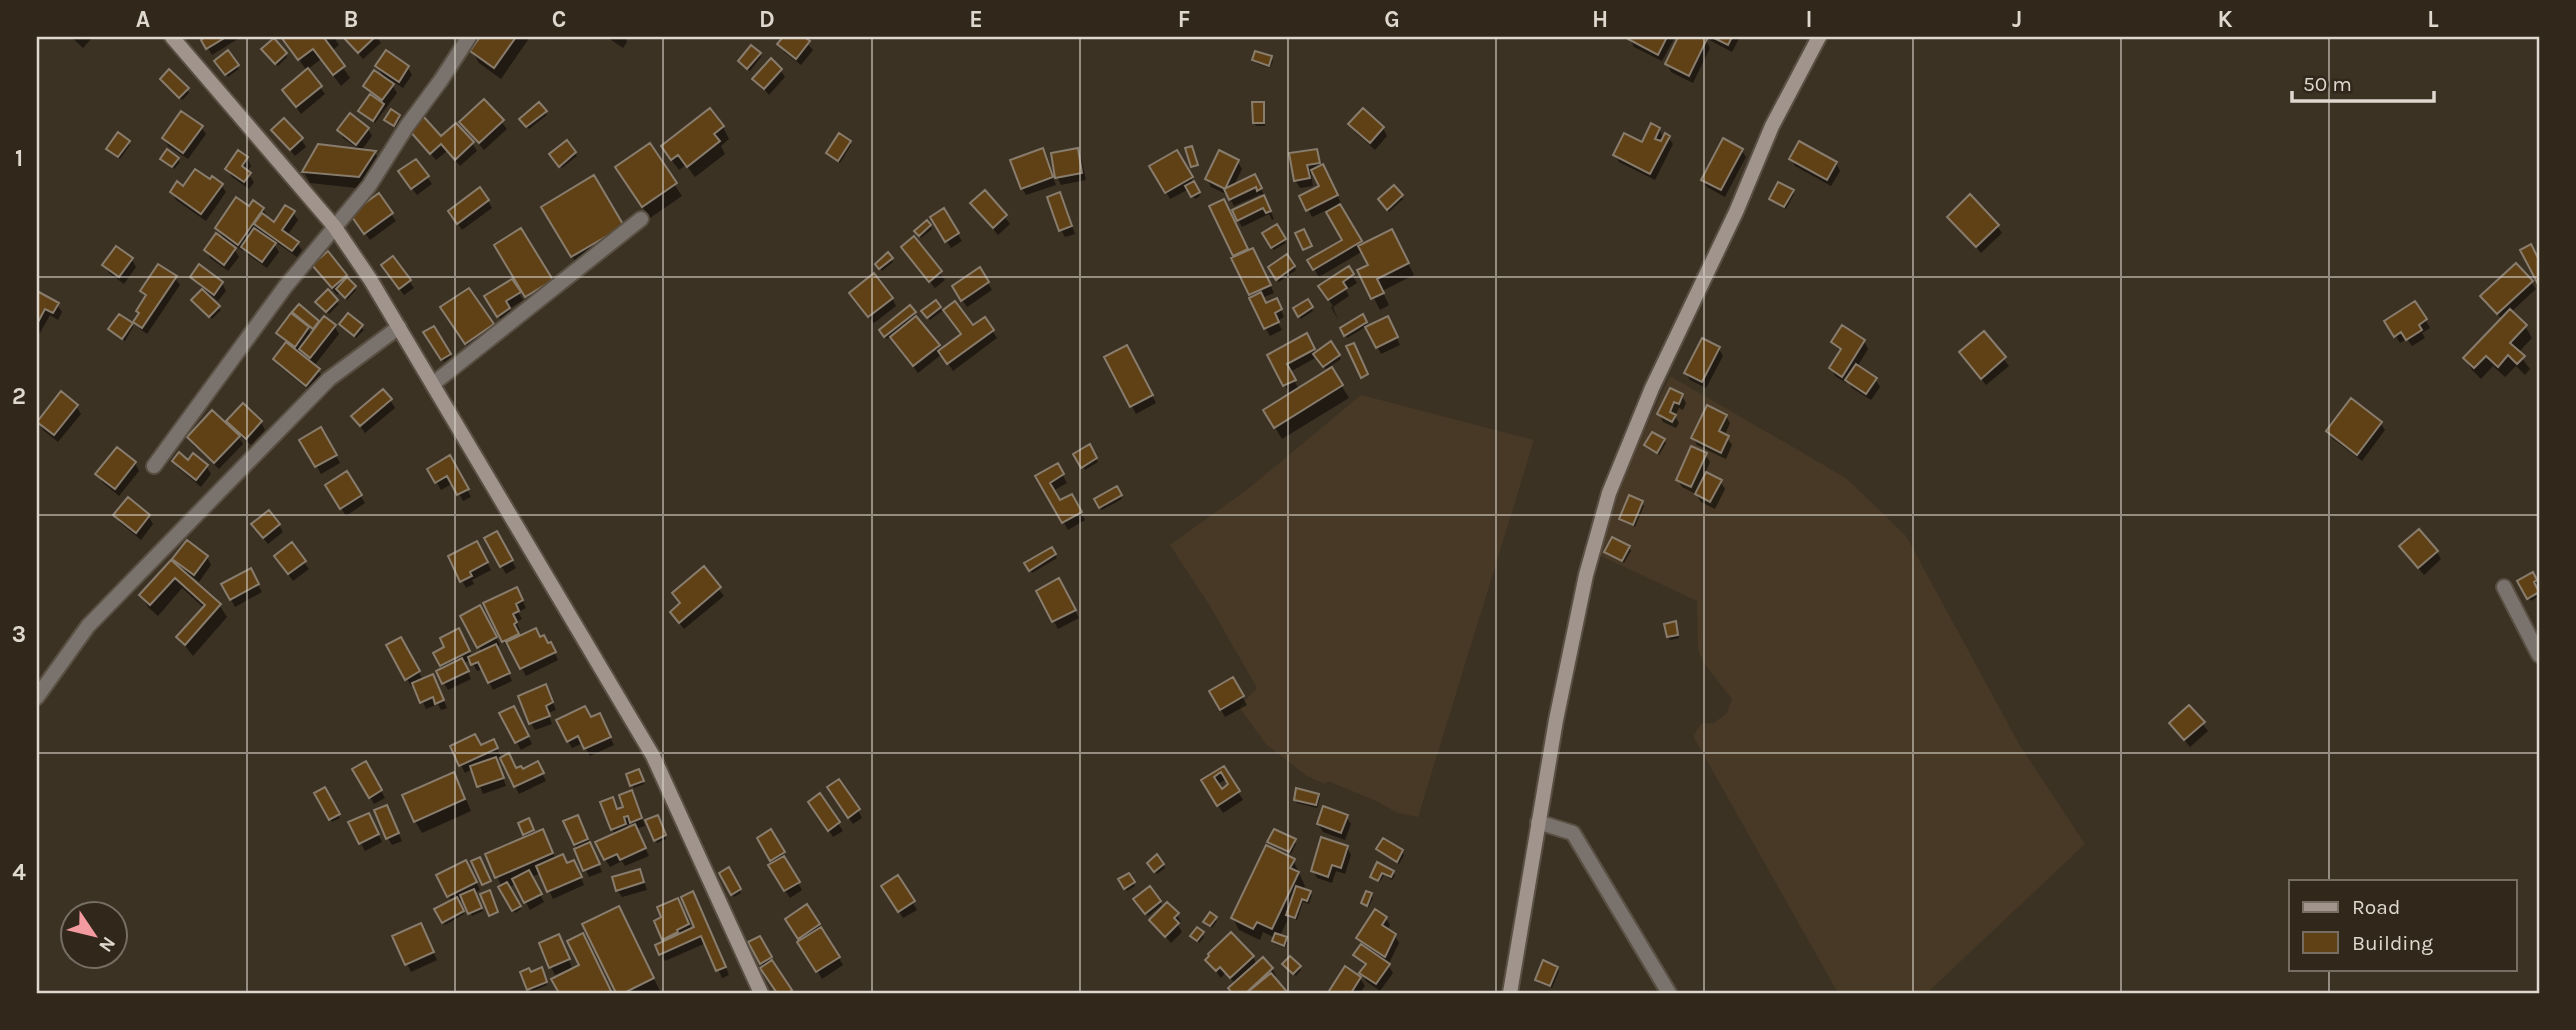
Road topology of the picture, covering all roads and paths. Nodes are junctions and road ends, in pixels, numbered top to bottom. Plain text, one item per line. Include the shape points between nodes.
1 (172, 37) edge
2 (469, 37) edge
3 (1819, 37) edge
4 (640, 219) dead end
5 (334, 226) junction
6 (399, 327) junction
7 (434, 383) junction
8 (154, 466) dead end
9 (2504, 587) dead end
10 (2539, 655) edge
11 (37, 697) edge
12 (1538, 822) junction
13 (761, 993) edge
14 (1510, 993) edge
15 (1669, 993) edge

1 - 5 street
2 - 5 street via 369,186
3 - 12 street via 1772,126 1737,212 1651,387 1609,493 1586,575
4 - 7 street
5 - 6 street
5 - 8 street
6 - 7 street
6 - 11 street via 319,388 88,626
7 - 13 street via 653,756
9 - 10 street
12 - 14 street
12 - 15 street via 1573,833

